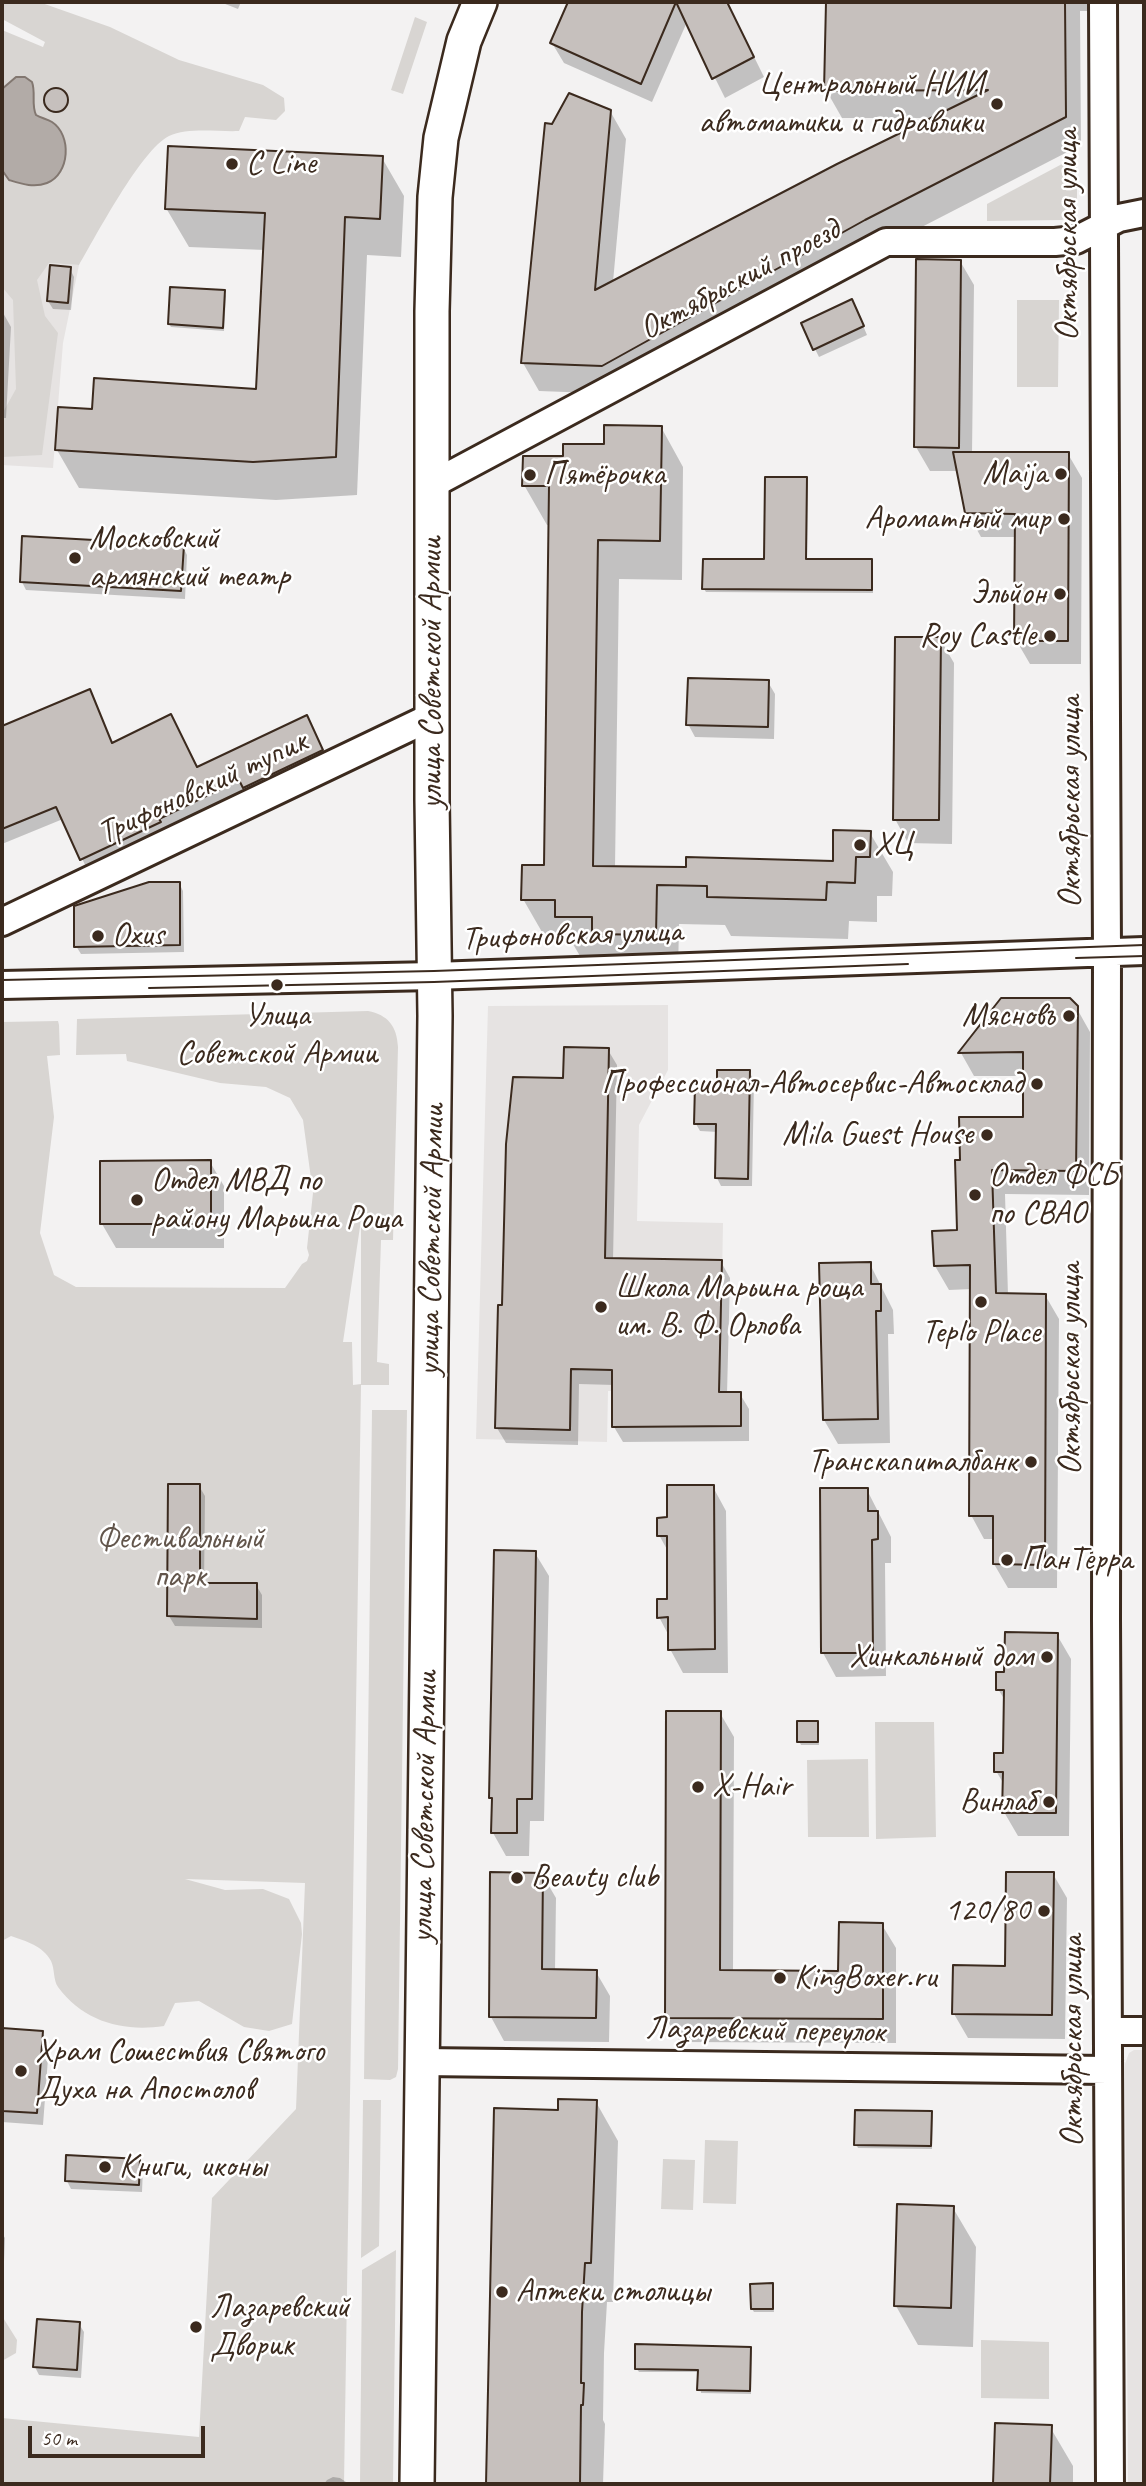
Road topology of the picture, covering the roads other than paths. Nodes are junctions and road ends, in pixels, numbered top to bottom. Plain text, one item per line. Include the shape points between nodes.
1 (480, 2) edge
2 (1103, 2) edge
3 (1144, 213) edge
4 (1102, 226) junction
5 (433, 484) junction
6 (433, 716) junction
7 (2, 922) edge
8 (1107, 951) junction
9 (1144, 951) edge
10 (434, 976) junction
11 (2, 985) edge
12 (1108, 2031) junction
13 (1144, 2031) edge
14 (422, 2062) junction
15 (1107, 2070) junction
16 (417, 2484) edge
17 (1110, 2484) edge

1 - 5 main road, улица Советской Армии via 464,41 441,138 435,197
2 - 4 street, Октябрьская улица
3 - 4 street, Октябрьский проезд
4 - 5 street, Октябрьский проезд via 1076,240 1055,242 886,242
4 - 8 street, Октябрьская улица
5 - 6 main road, улица Советской Армии
6 - 7 street, Трифоновский тупик
6 - 10 main road, улица Советской Армии
8 - 9 street, Трифоновская улица
8 - 10 street, Трифоновская улица
8 - 12 street, Октябрьская улица
10 - 11 street, Трифоновская улица
10 - 14 main road, улица Советской Армии
12 - 13 street
12 - 15 street, Октябрьская улица
14 - 15 street, Лазаревский переулок
14 - 16 main road, улица Советской Армии
15 - 17 street, Октябрьская улица

